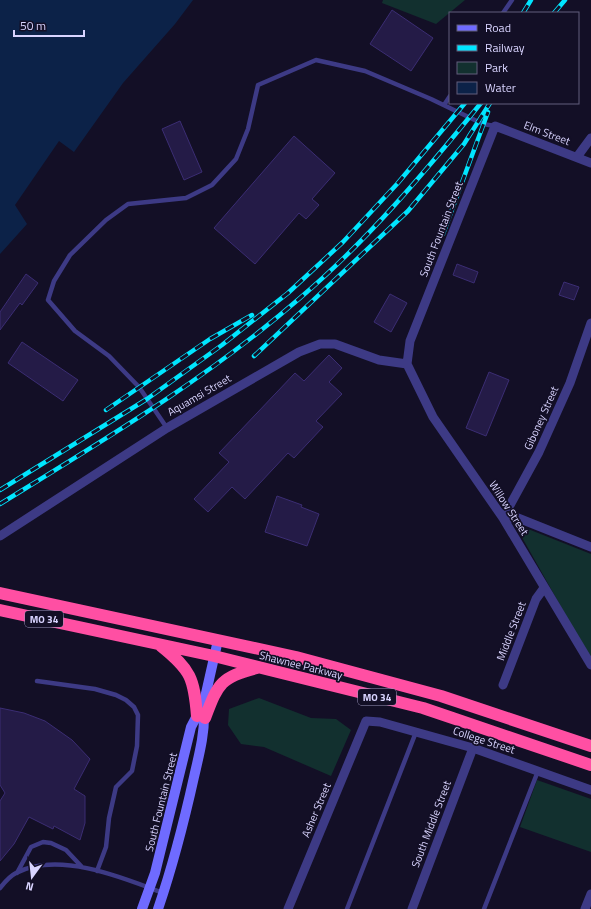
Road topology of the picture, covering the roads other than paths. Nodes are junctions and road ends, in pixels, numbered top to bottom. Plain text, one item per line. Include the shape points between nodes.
1 (512, 0) edge
2 (505, 12) edge
3 (449, 98) edge
4 (444, 105) junction
5 (495, 126) junction
6 (591, 138) edge
7 (577, 157) junction
8 (591, 163) edge
9 (591, 323) edge
10 (407, 364) junction
11 (167, 428) junction
12 (503, 518) junction
13 (0, 536) edge
14 (591, 546) edge
15 (544, 588) junction
16 (0, 593) edge
17 (0, 610) edge
18 (218, 640) junction
19 (159, 644) junction
20 (214, 656) junction
21 (591, 665) edge
22 (260, 668) junction
23 (37, 682) dead end
24 (503, 685) dead end
25 (201, 717) junction
26 (366, 721) joint
27 (416, 732) junction
28 (591, 746) edge
29 (473, 748) junction
30 (591, 765) edge
31 (538, 771) junction
32 (591, 790) edge
33 (82, 867) junction
34 (97, 871) junction
35 (17, 872) junction
36 (0, 888) edge
37 (150, 888) junction
38 (164, 893) junction
39 (591, 894) edge
40 (142, 909) edge
41 (158, 909) edge
42 (288, 909) edge
43 (347, 909) edge
44 (412, 909) edge
45 (484, 909) edge
46 (585, 909) edge

1 - 2 lane
3 - 4 lane
4 - 5 lane via 483,124
4 - 11 lane via 365,71 316,60 258,85 248,129 236,159 212,185 186,198 128,204 106,220 70,255 54,281 48,300 75,331 109,356 139,387
5 - 7 street, Elm Street
5 - 10 street, South Fountain Street via 410,341
6 - 7 street
7 - 8 street, Elm Street
9 - 12 street, Giboney Street via 570,382 539,452
10 - 11 street, Aquamsi Street via 380,360 335,344 320,344 299,352
10 - 12 street, Willow Street via 433,417
11 - 13 street, Aquamsi Street
12 - 14 street via 518,518
12 - 15 street, Willow Street
15 - 21 street, Willow Street
15 - 24 street, Middle Street via 536,599
16 - 18 highway, Shawnee Parkway / MO 34
17 - 19 highway, Shawnee Parkway / MO 34
18 - 20 street, South Fountain Street
18 - 28 highway, Shawnee Parkway / MO 34 via 296,657 441,696
19 - 20 highway, Shawnee Parkway / MO 34
19 - 25 highway via 189,673
20 - 22 highway, Shawnee Parkway / MO 34
20 - 25 street, South Fountain Street
22 - 25 highway via 238,673 224,681 215,691
22 - 30 highway, Shawnee Parkway / MO 34 via 423,708
23 - 34 lane via 95,689 116,695 134,706 138,715 137,746 132,771 116,787 106,848
25 - 37 street, South Fountain Street via 192,727
25 - 38 street, South Fountain Street via 204,732 175,862
26 - 27 street, College Street via 380,722
26 - 42 street, Asher Street
27 - 29 street, College Street
27 - 43 lane
29 - 31 street, College Street
29 - 44 street, South Middle Street
31 - 32 street, College Street
31 - 45 lane
33 - 34 lane
33 - 35 lane via 45,865
33 - 35 lane via 66,850 43,842 31,847
34 - 37 lane
35 - 36 lane
37 - 38 lane
37 - 40 street, South Fountain Street
38 - 41 street, South Fountain Street
39 - 46 street

